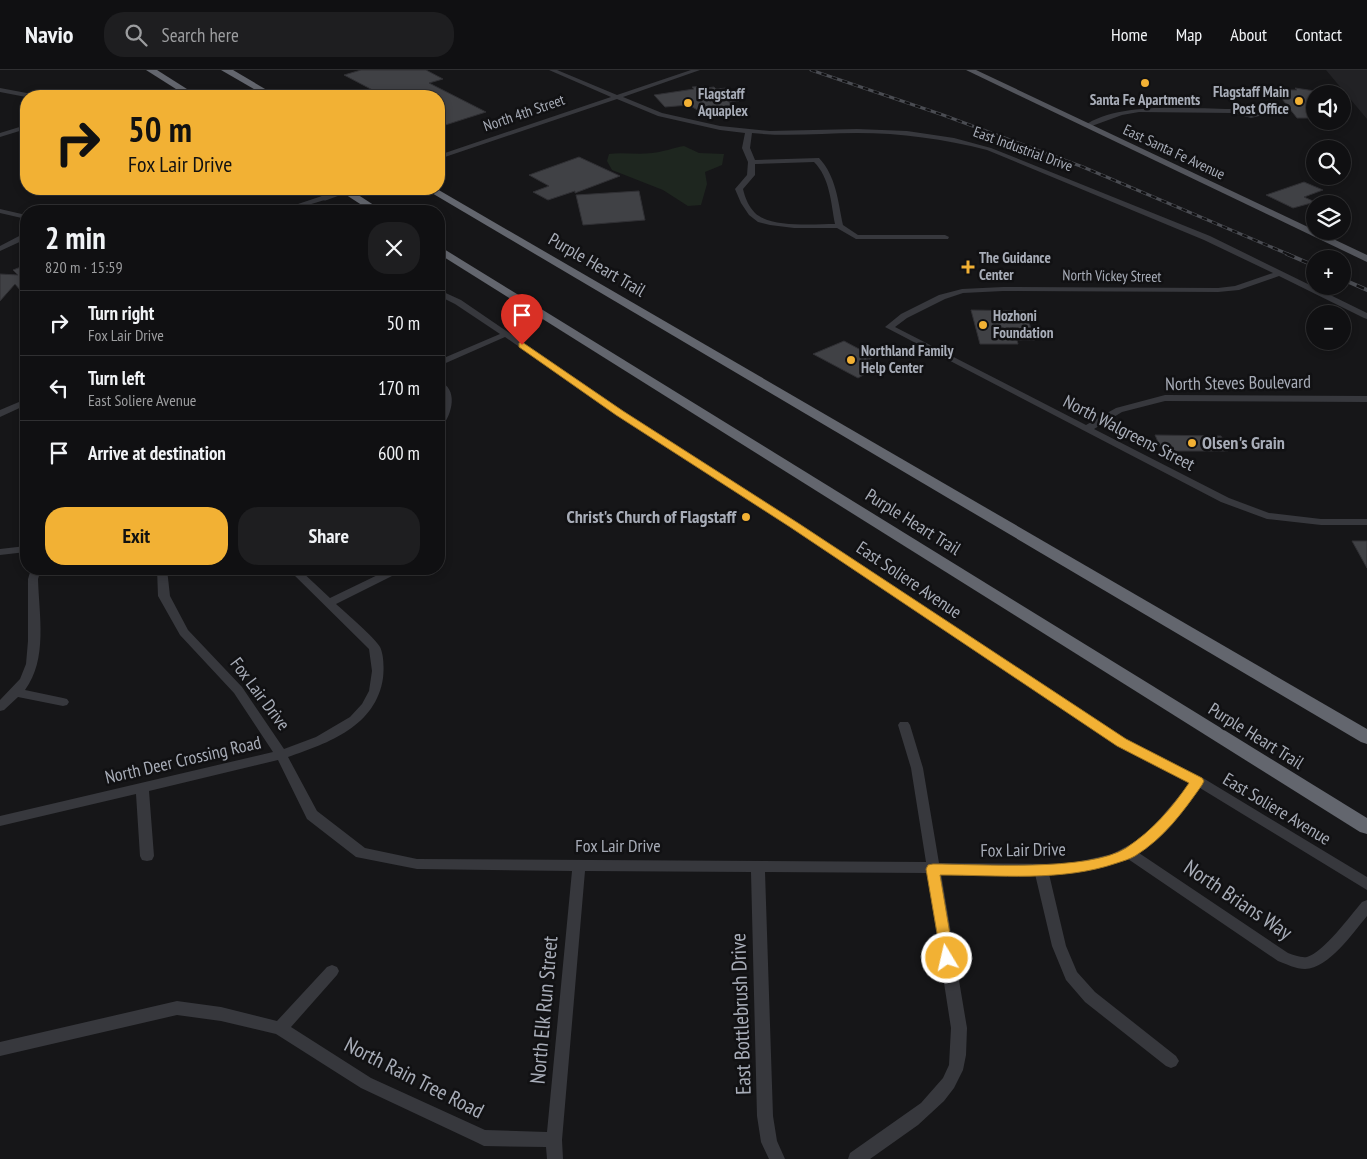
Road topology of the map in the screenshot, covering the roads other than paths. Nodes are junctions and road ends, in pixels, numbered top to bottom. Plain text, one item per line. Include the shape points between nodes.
1 (151, 70) edge
2 (226, 70) edge
3 (552, 70) edge
4 (697, 70) edge
5 (970, 70) edge
6 (0, 90) edge
7 (183, 90) edge
8 (261, 90) edge
9 (20, 94) edge
10 (617, 96) junction
11 (1234, 110) dead end
12 (1086, 126) junction
13 (20, 129) edge
14 (749, 132) junction
15 (0, 135) edge
16 (445, 155) edge
17 (752, 162) junction
18 (328, 195) edge
19 (352, 195) edge
20 (440, 195) edge
21 (299, 205) edge
22 (368, 205) edge
23 (0, 211) edge
24 (20, 216) edge
25 (839, 226) junction
26 (944, 238) dead end
27 (20, 239) edge
28 (0, 249) edge
29 (445, 254) edge
30 (1367, 259) edge
31 (1281, 273) junction
32 (445, 295) edge
33 (1367, 316) edge
34 (889, 327) joint
35 (506, 334) junction
36 (445, 359) edge
37 (445, 393) edge
38 (1367, 399) edge
39 (20, 405) edge
40 (445, 412) edge
41 (0, 414) edge
42 (1086, 429) junction
43 (1367, 522) edge
44 (20, 550) edge
45 (0, 552) edge
46 (34, 575) edge
47 (162, 575) edge
48 (300, 575) edge
49 (386, 575) edge
50 (329, 603) junction
51 (16, 692) junction
52 (63, 702) dead end
53 (0, 707) edge
54 (904, 725) dead end
55 (1367, 737) edge
56 (281, 755) junction
57 (1198, 781) junction
58 (142, 788) junction
59 (0, 821) edge
60 (1367, 826) edge
61 (1129, 853) junction
62 (147, 856) dead end
63 (579, 864) junction
64 (758, 866) junction
65 (933, 869) junction
66 (1041, 870) junction
67 (1367, 884) edge
68 (1367, 906) edge
69 (332, 971) dead end
70 (280, 1028) junction
71 (0, 1049) edge
72 (1171, 1061) dead end
73 (554, 1140) junction
74 (555, 1159) edge
75 (777, 1159) edge
76 (856, 1159) edge

1 - 7 highway
2 - 8 highway
3 - 10 street, East Industrial Drive
4 - 10 street, North 4th Street
5 - 12 main road, East Santa Fe Avenue
6 - 9 street
10 - 14 street, East Industrial Drive via 660,115
10 - 16 street, North 4th Street
11 - 12 street via 1139,110
12 - 30 main road, East Santa Fe Avenue
13 - 15 street
14 - 17 street via 746,148
14 - 31 street, East Industrial Drive via 874,131 931,136 970,144 1097,191
17 - 25 street via 816,160 822,164 830,182
17 - 25 street via 751,175 739,189 754,218 771,224
18 - 21 street, bridge
19 - 22 highway
20 - 55 highway, Purple Heart Trail
23 - 24 street
25 - 26 street via 856,237
27 - 28 street
29 - 60 highway, Purple Heart Trail
31 - 33 street, East Industrial Drive
31 - 34 street, North Vickey Street via 1218,290 962,291 942,297
32 - 35 street, East Soliere Avenue
34 - 42 street, North Walgreens Street
35 - 36 street
35 - 57 street, East Soliere Avenue via 620,413 1121,742
37 - 40 street via 448,401
38 - 42 street, North Steves Boulevard via 1165,398 1119,410
39 - 41 street
42 - 43 street, North Walgreens Street via 1225,500 1267,516 1321,522
44 - 45 street
46 - 51 street via 30,670
47 - 56 street, Fox Lair Drive via 164,596 184,632 238,690
48 - 50 street, North Deer Crossing Road
49 - 50 street
50 - 56 street, North Deer Crossing Road via 375,648 379,682 365,710 351,723 320,742
51 - 52 street
51 - 53 street
54 - 65 street via 917,768
56 - 58 street, North Deer Crossing Road
56 - 63 street, Fox Lair Drive via 312,815 361,853 417,864
57 - 61 street, Fox Lair Drive via 1175,813
57 - 67 street, East Soliere Avenue
58 - 59 street, North Deer Crossing Road
58 - 62 street
61 - 66 street, Fox Lair Drive via 1068,869
61 - 68 street, North Brians Way via 1283,957 1297,962 1319,959
63 - 64 street, Fox Lair Drive
63 - 73 street, North Elk Run Street
64 - 65 street, Fox Lair Drive
64 - 75 street, East Bottlebrush Drive via 765,1116 769,1142
65 - 66 street, Fox Lair Drive
65 - 76 street via 959,1028 955,1072 933,1104
66 - 72 street via 1059,946 1071,976 1090,997
69 - 70 street
70 - 71 street, North Rain Tree Road via 177,1008
70 - 73 street, North Rain Tree Road via 366,1083 484,1138
73 - 74 street, North Elk Run Street

